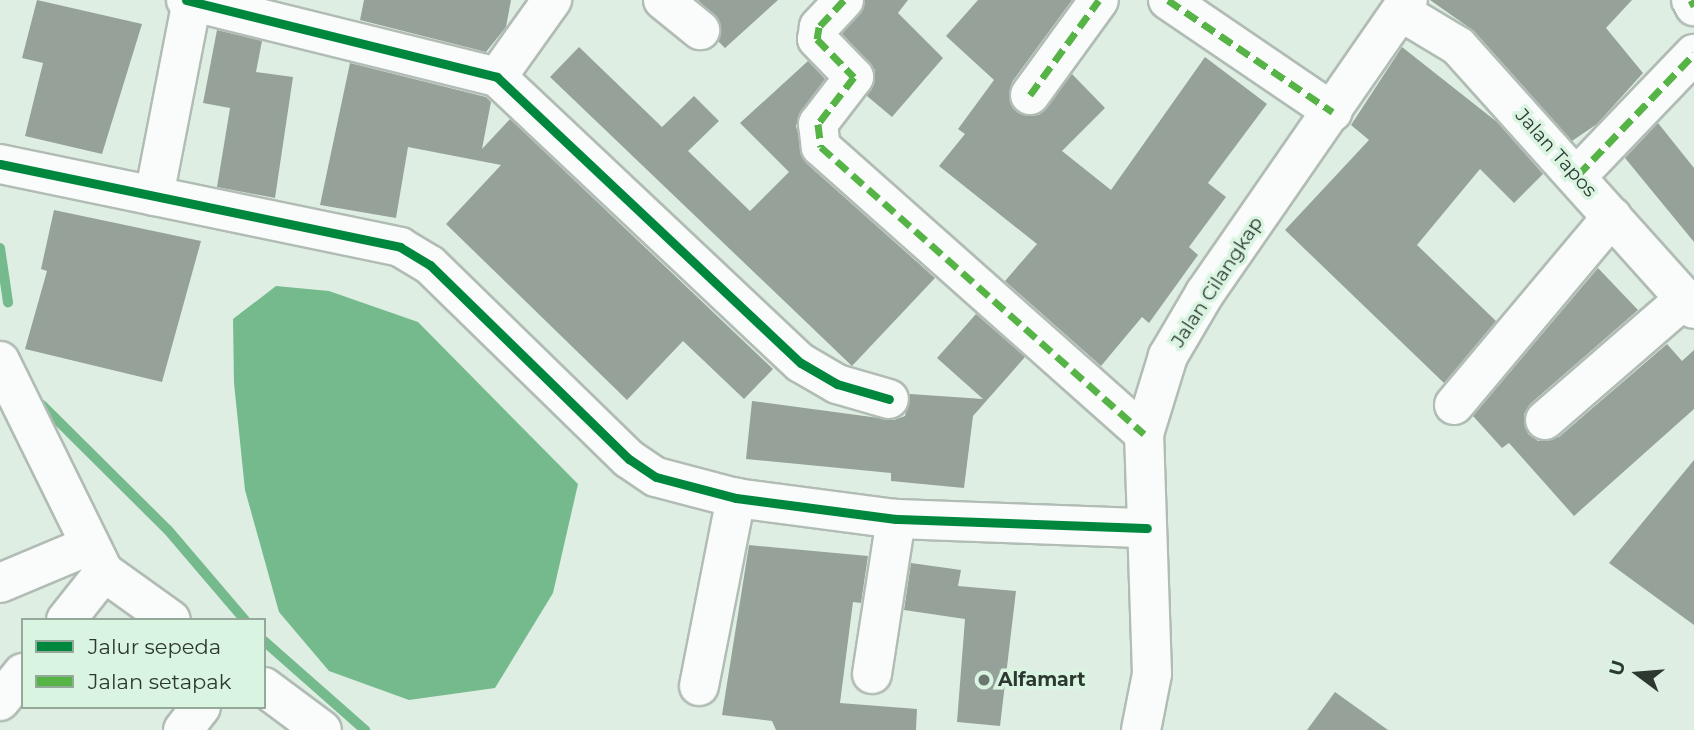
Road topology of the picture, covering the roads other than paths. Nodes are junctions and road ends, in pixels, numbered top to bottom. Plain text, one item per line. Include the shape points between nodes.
1 (190, 0) edge
2 (552, 0) edge
3 (663, 0) edge
4 (844, 0) edge
5 (1099, 0) edge
6 (1168, 0) edge
7 (1691, 0) edge
8 (1694, 6) edge
9 (1405, 7) edge
10 (700, 30) dead end
11 (1694, 54) edge
12 (497, 77) junction
13 (1030, 94) dead end
14 (1333, 112) junction
15 (0, 164) edge
16 (1577, 175) junction
17 (154, 196) junction
18 (1612, 217) junction
19 (1690, 304) edge
20 (0, 360) edge
21 (889, 399) dead end
22 (1454, 405) dead end
23 (1545, 420) dead end
24 (1144, 434) junction
25 (736, 498) junction
26 (896, 519) junction
27 (1147, 528) junction
28 (96, 559) junction
29 (0, 583) edge
30 (67, 618) edge
31 (169, 618) edge
32 (872, 674) dead end
33 (21, 675) edge
34 (699, 686) dead end
35 (266, 688) edge
36 (0, 701) edge
37 (199, 709) edge
38 (183, 730) edge
39 (322, 730) edge
40 (1141, 730) edge

1 - 12 street
1 - 17 street
2 - 12 street
3 - 10 street
4 - 24 street via 819,27 817,39 854,77 818,124 821,147
5 - 13 street
6 - 14 street
7 - 8 street
9 - 14 street, Jalan Cilangkap
9 - 16 street, Jalan Tapos via 1458,46
11 - 16 street
12 - 21 street via 801,363 836,384
14 - 24 street, Jalan Cilangkap via 1168,356
15 - 17 street
16 - 18 street, Jalan Tapos
17 - 25 street via 400,247 430,265 629,459 656,477
18 - 19 street, Jalan Tapos
18 - 22 street
19 - 23 street
20 - 28 street
24 - 27 street, Jalan Cilangkap
25 - 26 street
25 - 34 street
26 - 27 street
26 - 32 street
27 - 40 street, Jalan Cilangkap via 1152,674
28 - 29 street
28 - 30 street
28 - 31 street
33 - 36 street
35 - 39 street
37 - 38 street

